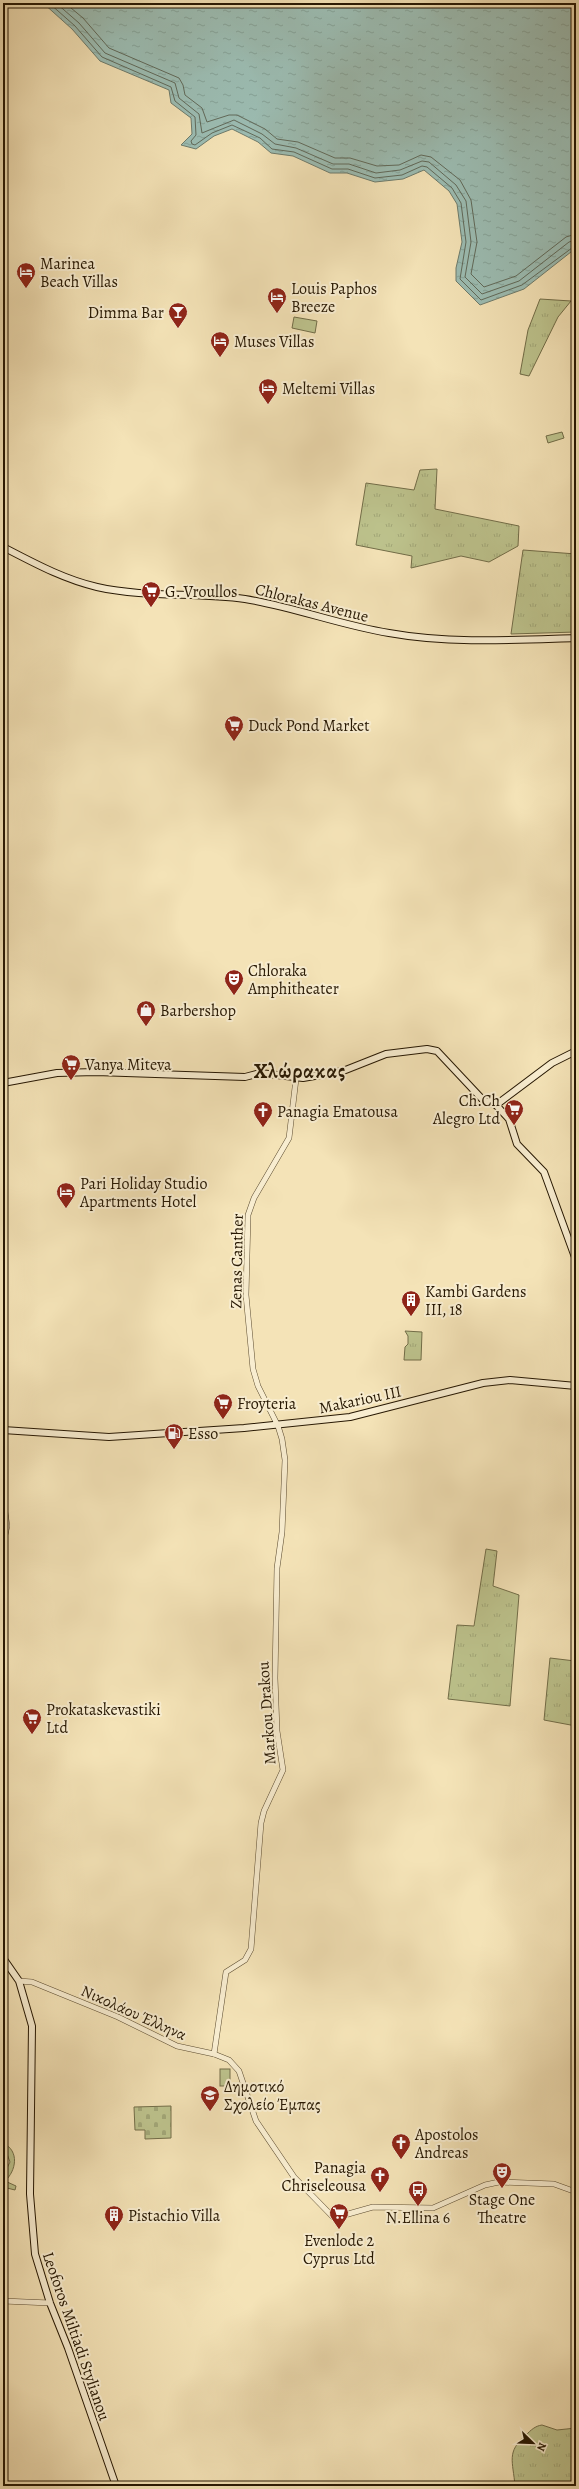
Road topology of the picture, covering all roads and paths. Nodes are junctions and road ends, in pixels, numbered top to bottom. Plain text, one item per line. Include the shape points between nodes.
1 (3, 546) edge
2 (576, 638) edge
3 (576, 1051) edge
4 (296, 1079) junction
5 (3, 1083) edge
6 (496, 1105) junction
7 (576, 1260) edge
8 (576, 1386) edge
9 (278, 1426) junction
10 (3, 1430) edge
11 (3, 1498) edge
12 (3, 1544) edge
13 (3, 1958) edge
14 (19, 1981) junction
15 (214, 2054) junction
16 (576, 2192) edge
17 (3, 2301) edge
18 (50, 2303) junction
19 (116, 2486) edge

1 - 2 main road, Chlorakas Avenue via 60,575 98,587 249,600 391,634 465,640
3 - 6 main road via 552,1063
4 - 5 main road via 260,1073 248,1077 76,1072
4 - 6 main road via 343,1071 386,1054 432,1049 442,1055 483,1100
4 - 9 street, Zenas Canther via 289,1138 254,1198 248,1215 246,1295 253,1369 258,1386
6 - 7 main road via 509,1119 517,1144 544,1172
8 - 9 main road, Makariou III via 510,1380 483,1383 370,1413
9 - 10 main road, Makariou III via 109,1437
9 - 15 street, Markou Drakou via 285,1460 274,1678 277,1731 283,1770 264,1811 261,1824 251,1949 245,1960 226,1972
11 - 12 street via 7,1526
13 - 14 main road, Leoforos Miltiadi Stylianou
14 - 15 street, Νικολάου Έλληνα via 32,1982 118,2017 177,2046
14 - 18 main road, Leoforos Miltiadi Stylianou via 28,2008 33,2036 30,2221 38,2269
15 - 16 street, Νικολάου Έλληνα via 229,2060 236,2067 256,2121 294,2177 334,2218 373,2207 433,2208 499,2182 554,2184
17 - 18 street
18 - 19 main road, Leoforos Miltiadi Stylianou

